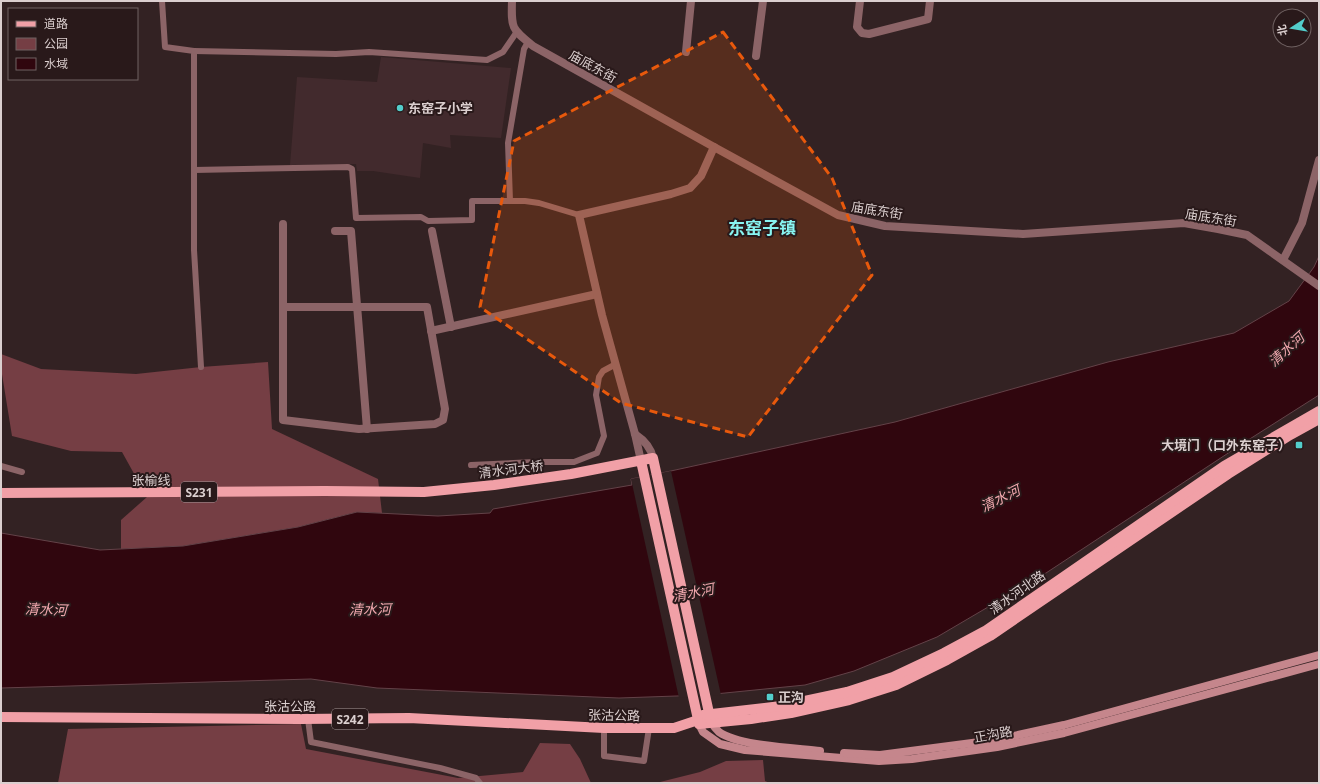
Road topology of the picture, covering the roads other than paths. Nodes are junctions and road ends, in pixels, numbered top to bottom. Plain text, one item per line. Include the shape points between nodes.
1 (162, 1) edge
2 (512, 1) edge
3 (691, 1) edge
4 (763, 1) edge
5 (860, 1) edge
6 (930, 1) edge
7 (516, 33) junction
8 (528, 42) junction
9 (194, 50) junction
10 (686, 52) dead end
11 (756, 56) dead end
12 (714, 147) junction
13 (1319, 160) edge
14 (194, 170) junction
15 (510, 201) junction
16 (579, 215) junction
17 (283, 224) dead end
18 (335, 231) dead end
19 (432, 231) dead end
20 (1283, 260) junction
21 (1319, 286) edge
22 (597, 294) junction
23 (284, 307) junction
24 (358, 307) junction
25 (451, 327) junction
26 (431, 331) junction
27 (616, 364) junction
28 (201, 367) dead end
29 (1319, 411) edge
30 (1319, 419) edge
31 (367, 429) junction
32 (635, 434) junction
33 (653, 458) junction
34 (641, 461) junction
35 (471, 465) dead end
36 (1, 466) edge
37 (22, 472) dead end
38 (398, 492) joint
39 (1, 493) edge
40 (1319, 655) edge
41 (1319, 664) edge
42 (1, 717) edge
43 (710, 718) junction
44 (308, 719) junction
45 (698, 720) junction
46 (604, 728) junction
47 (649, 728) junction
48 (480, 783) edge

1 - 9 lane via 165,47
2 - 7 street via 512,22
3 - 10 street
4 - 11 street
5 - 6 street via 857,27 862,33 869,34 928,19
7 - 8 street, 庙底东街
7 - 9 lane via 503,52 487,60 369,52 336,54
8 - 12 street, 庙底东街
8 - 15 lane via 524,49 508,144
9 - 14 lane
12 - 16 street via 700,176 690,188
12 - 20 street, 庙底东街 via 838,215 885,226 1023,234 1184,223 1247,235
13 - 20 street via 1302,222
14 - 15 lane via 348,167 352,169 356,218 421,217 428,221 472,220 472,201
14 - 28 lane via 194,250
15 - 16 lane via 539,203
16 - 22 street
17 - 23 street
18 - 24 street via 351,231
19 - 25 street
20 - 21 street, 庙底东街
22 - 25 street
22 - 27 street
23 - 24 street
23 - 31 street via 283,420
24 - 26 street via 427,307
24 - 31 street
25 - 26 street
26 - 31 street via 445,409 443,420 435,424
27 - 32 street
27 - 35 lane via 603,371 599,377 596,395 604,436 597,453 574,462
29 - 43 main road, 清水河北路 via 1224,466 985,631 944,653 893,677 847,692
30 - 43 main road, 清水河北路 via 1228,474 990,636 947,660 896,685 849,700 751,719
32 - 33 street via 652,451
32 - 34 street
33 - 34 main road, S231
33 - 43 main road
34 - 38 main road, 清水河大桥 / S231 via 494,485
34 - 45 main road
36 - 37 lane
38 - 39 main road, 张榆线 / S231
40 - 43 main road, 正沟路 via 1064,724 995,740 880,754 836,753 746,743 719,732
41 - 45 main road, 正沟路 via 1064,733 997,747 912,759 878,761 745,750 720,744 703,732
42 - 44 main road, 张沽公路 / S242
43 - 45 main road, 清水河北路
44 - 46 main road, 张沽公路 / S242 via 409,718
44 - 48 lane via 312,742 440,768 476,778
45 - 47 main road, 张沽公路 / S242 via 674,728
46 - 47 main road, 张沽公路 / S242
46 - 47 lane via 604,756 644,761

